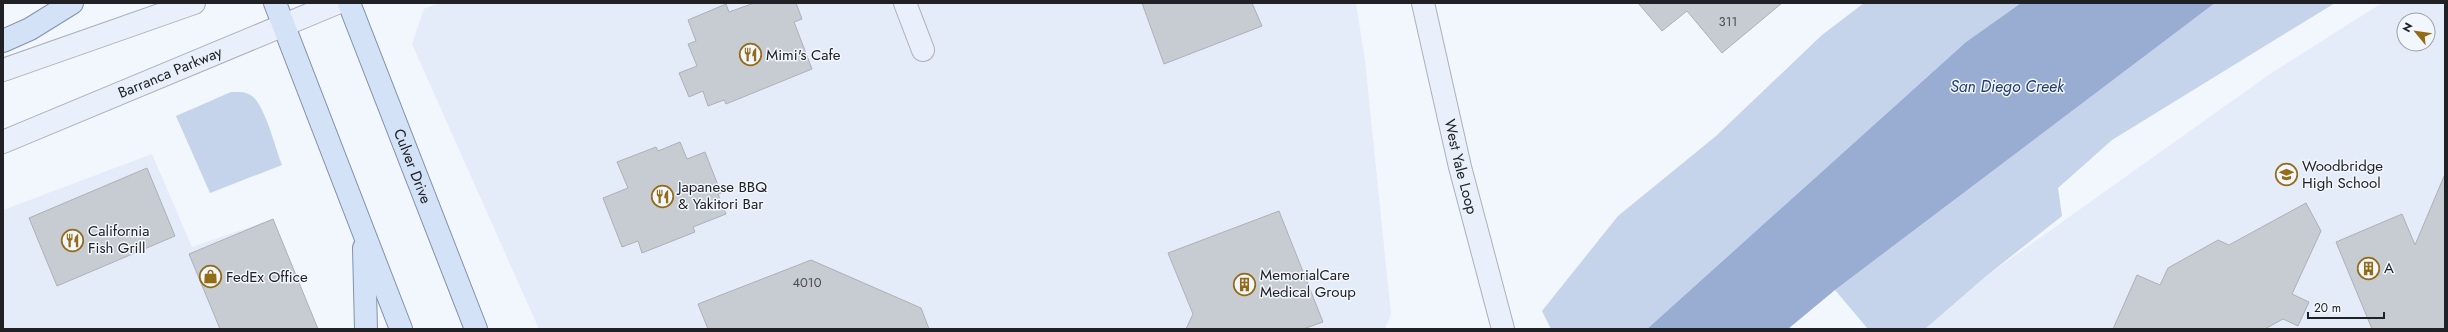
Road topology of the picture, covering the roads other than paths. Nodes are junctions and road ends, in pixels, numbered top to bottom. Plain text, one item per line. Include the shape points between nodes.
1 (72, 3) edge
2 (194, 3) edge
3 (275, 3) edge
4 (337, 3) edge
5 (349, 3) edge
6 (905, 3) edge
7 (1423, 3) edge
8 (283, 26) junction
9 (3, 41) edge
10 (923, 50) dead end
11 (3, 70) edge
12 (3, 142) edge
13 (363, 231) junction
14 (1502, 326) edge
15 (366, 329) edge
16 (401, 329) edge
17 (476, 329) edge

1 - 9 main road via 30,29
2 - 11 main road
3 - 8 main road
4 - 8 main road, Barranca Parkway
5 - 17 main road, Culver Drive
6 - 10 main road
7 - 14 main road, West Yale Loop via 1460,167
8 - 12 main road, Barranca Parkway
8 - 13 main road
13 - 15 main road
13 - 16 main road

